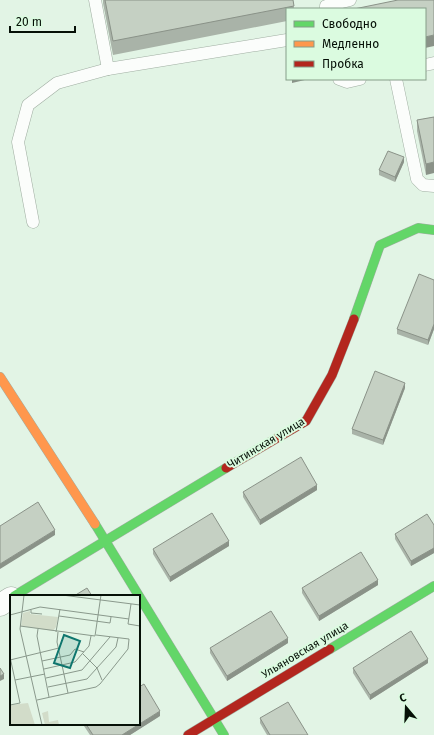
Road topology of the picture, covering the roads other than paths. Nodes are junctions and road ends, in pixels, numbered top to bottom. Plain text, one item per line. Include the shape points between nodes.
1 (95, 0) edge
2 (350, 0) edge
3 (326, 8) edge
4 (286, 40) edge
5 (108, 69) junction
6 (342, 80) edge
7 (356, 80) edge
8 (396, 80) edge
9 (434, 186) edge
10 (34, 222) dead end
11 (434, 230) edge
12 (0, 377) edge
13 (106, 540) junction
14 (434, 586) edge
15 (16, 595) edge
16 (139, 595) edge
17 (140, 596) edge
18 (10, 599) edge
19 (0, 605) edge
20 (214, 719) junction
21 (188, 735) edge
22 (224, 735) edge

1 - 5 lane
2 - 3 lane
4 - 5 lane
5 - 10 lane via 57,83 28,105 18,142
6 - 7 lane
8 - 9 lane via 417,179 424,186
11 - 13 street, Читинская улица via 418,228 380,245 332,375 306,421
12 - 13 street
13 - 15 street, Читинская улица
13 - 16 street
14 - 20 street, Ульяновская улица
17 - 20 street
18 - 19 street
20 - 21 street, Ульяновская улица
20 - 22 street

